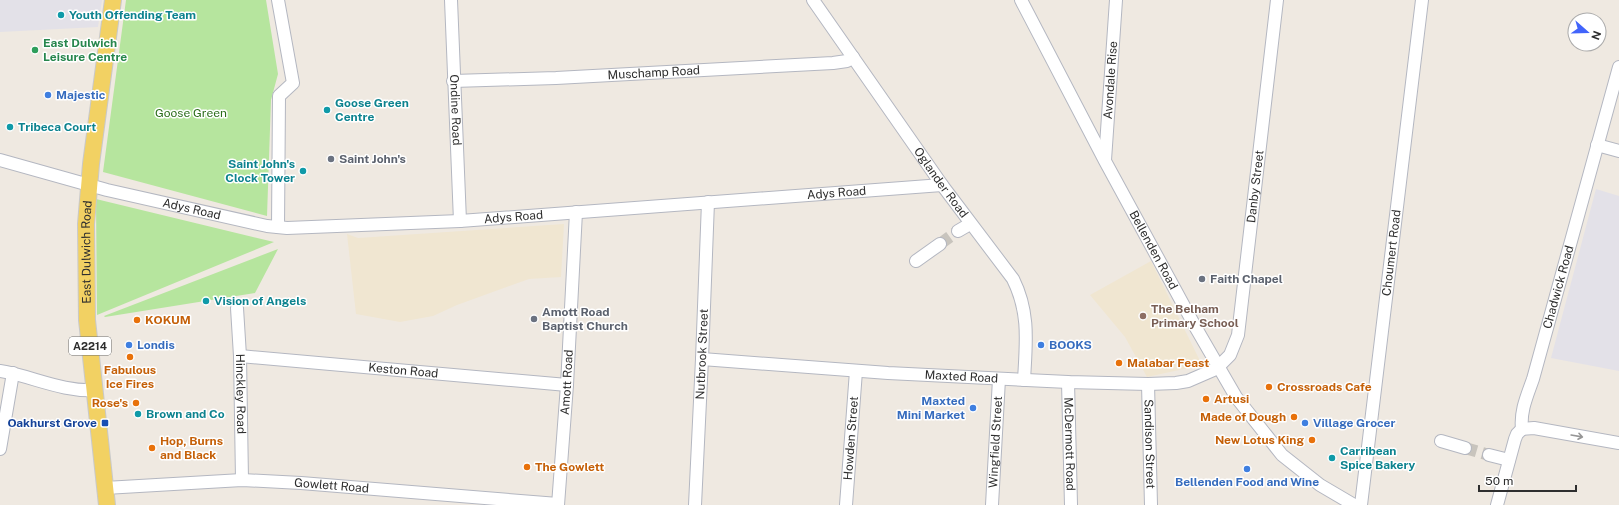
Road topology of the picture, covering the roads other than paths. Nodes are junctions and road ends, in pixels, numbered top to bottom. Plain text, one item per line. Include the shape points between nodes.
1 (113, 0) edge
2 (278, 0) edge
3 (451, 0) edge
4 (813, 0) edge
5 (1022, 0) edge
6 (1116, 0) edge
7 (1277, 0) edge
8 (1422, 0) edge
9 (853, 57) junction
10 (1619, 68) edge
11 (453, 81) junction
12 (1597, 145) junction
13 (1619, 150) edge
14 (0, 160) edge
15 (1105, 161) junction
16 (942, 185) junction
17 (89, 186) junction
18 (708, 202) junction
19 (576, 212) junction
20 (460, 221) junction
21 (970, 224) junction
22 (278, 227) junction
23 (958, 231) tunnel mouth
24 (940, 244) tunnel mouth
25 (916, 261) dead end
26 (237, 308) dead end
27 (240, 356) junction
28 (702, 359) junction
29 (1218, 367) junction
30 (0, 371) edge
31 (856, 371) junction
32 (13, 373) junction
33 (999, 379) junction
34 (1024, 380) junction
35 (1068, 382) junction
36 (1148, 384) junction
37 (567, 385) junction
38 (95, 390) junction
39 (1522, 429) junction
40 (1441, 441) dead end
41 (1619, 443) edge
42 (1465, 448) tunnel mouth
43 (0, 449) edge
44 (1488, 455) tunnel mouth
45 (1509, 460) junction
46 (242, 480) junction
47 (105, 488) junction
48 (107, 505) edge
49 (558, 505) edge
50 (695, 505) edge
51 (846, 505) edge
52 (992, 505) edge
53 (1071, 505) edge
54 (1151, 505) edge
55 (1354, 505) edge
56 (1361, 505) edge
57 (1497, 505) edge

1 - 17 main road, East Dulwich Road / A2214
2 - 22 street via 293,83 279,96
3 - 11 street, Ondine Road
4 - 9 street, Oglander Road
5 - 15 street, Bellenden Road
6 - 15 street, Avondale Rise
7 - 29 street, Danby Street via 1238,335 1230,355
8 - 56 street, Choumert Road
9 - 11 street, Muschamp Road via 833,63
9 - 16 street, Oglander Road
10 - 12 street, Chadwick Road
11 - 20 street, Ondine Road
12 - 13 street
12 - 39 street, Chadwick Road via 1523,407
14 - 17 street, Adys Road
15 - 29 street, Bellenden Road
16 - 18 street, Adys Road
16 - 21 street, Oglander Road
17 - 22 street, Adys Road
17 - 38 main road, East Dulwich Road / A2214 via 86,224 86,304
18 - 19 street, Adys Road
18 - 28 street, Nutbrook Street
19 - 20 street, Adys Road
19 - 37 street, Amott Road
20 - 22 street, Adys Road
21 - 23 street
21 - 34 street, Oglander Road via 1013,279 1021,294 1025,309 1026,337
24 - 25 street
26 - 27 street, Hinckley Road
27 - 37 street, Keston Road
27 - 46 street, Hinckley Road
28 - 31 street, Maxted Road
28 - 50 street, Nutbrook Street
29 - 36 street, Maxted Road via 1188,381
29 - 55 street, Bellenden Road via 1236,397 1282,455 1320,485
30 - 32 street
31 - 33 street, Maxted Road
31 - 51 street, Howden Street
32 - 38 street via 69,389
32 - 43 street
33 - 34 street, Maxted Road
33 - 52 street, Wingfield Street
34 - 35 street, Maxted Road
35 - 36 street, Maxted Road
35 - 53 street, McDermott Road
36 - 54 street, Sandison Street
37 - 49 street, Amott Road
38 - 47 main road, East Dulwich Road / A2214
39 -> 41 street via 1534,428
39 - 45 street, Chadwick Road via 1517,434
40 - 42 street
44 - 45 street
45 - 57 street, Chadwick Road
46 - 47 street, Gowlett Road
46 - 49 street, Gowlett Road
47 - 48 main road, East Dulwich Road / A2214

